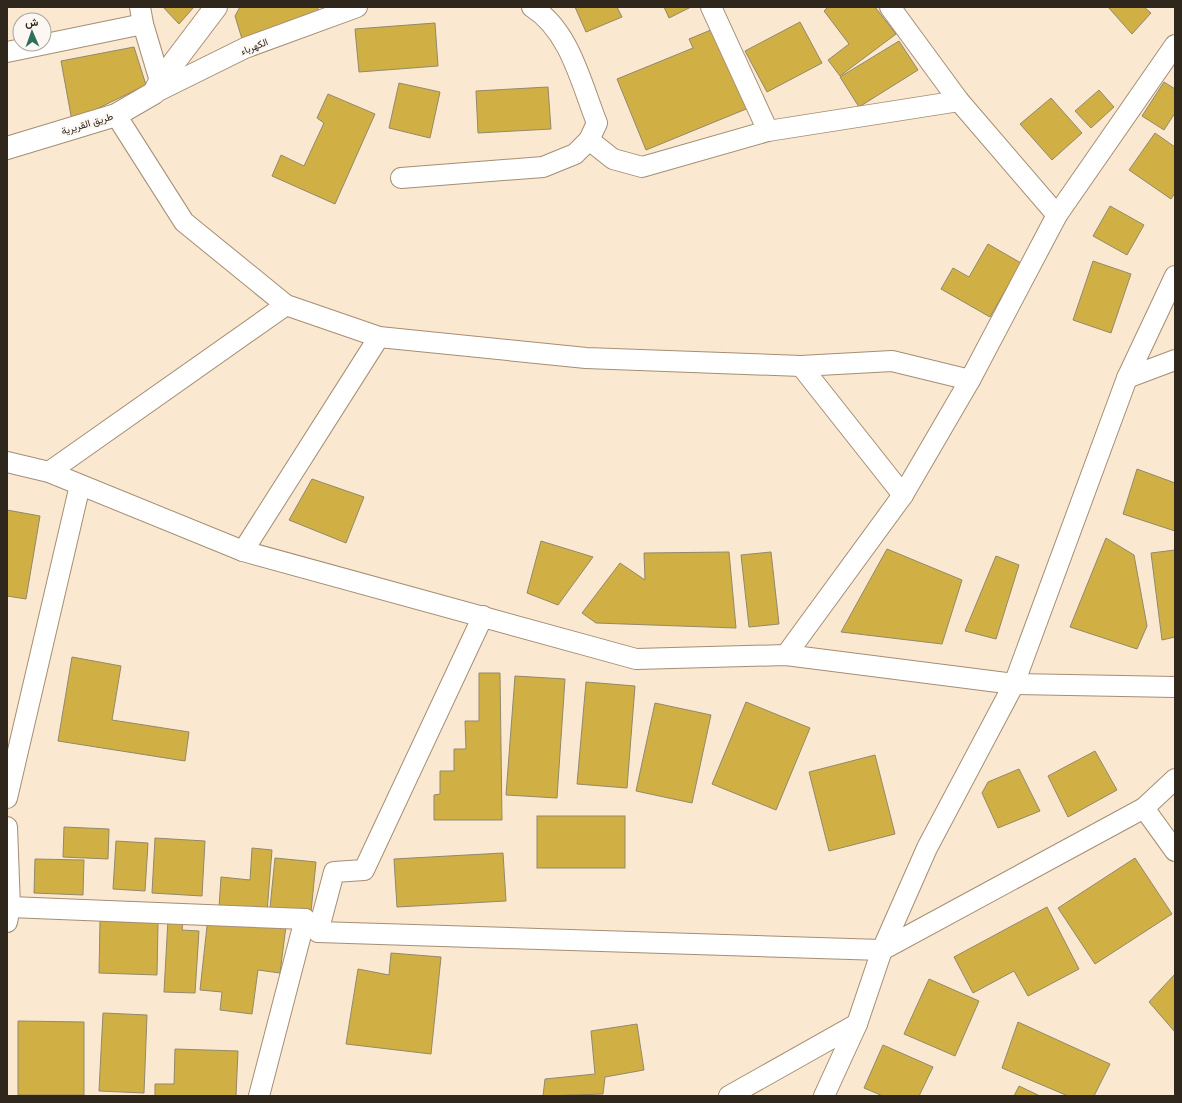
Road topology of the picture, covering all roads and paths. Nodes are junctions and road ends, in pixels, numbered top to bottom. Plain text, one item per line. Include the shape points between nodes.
1 (216, 7) edge
2 (357, 7) edge
3 (532, 7) edge
4 (711, 7) edge
5 (890, 7) edge
6 (142, 16) edge
7 (7, 52) edge
8 (1172, 56) edge
9 (157, 87) junction
10 (959, 101) junction
11 (116, 115) junction
12 (768, 131) junction
13 (589, 140) junction
14 (7, 148) edge
15 (401, 178) dead end
16 (1057, 215) junction
17 (1175, 276) edge
18 (286, 305) junction
19 (379, 337) junction
20 (1175, 360) edge
21 (801, 366) junction
22 (1128, 378) junction
23 (970, 380) junction
24 (7, 447) edge
25 (12, 463) edge
26 (49, 472) junction
27 (80, 485) junction
28 (903, 495) junction
29 (243, 551) junction
30 (483, 616) junction
31 (786, 655) junction
32 (1014, 684) junction
33 (1175, 688) edge
34 (1175, 779) edge
35 (7, 798) edge
36 (1144, 808) junction
37 (7, 827) edge
38 (1175, 851) edge
39 (8, 914) edge
40 (311, 925) junction
41 (882, 950) junction
42 (857, 1024) junction
43 (259, 1096) edge
44 (728, 1096) edge
45 (824, 1096) edge

1 - 9 street, طريق القريرية
2 - 9 street, الكهرباء via 245,48
3 - 13 street via 543,14 565,42 597,123
4 - 12 street
5 - 10 street
6 - 7 street
6 - 9 street
8 - 16 street
9 - 11 street, طريق القريرية
10 - 12 street
10 - 16 street
11 - 14 street, طريق القريرية
11 - 18 street via 184,222
12 - 13 street via 642,167 613,159
13 - 15 street via 575,154 543,167
16 - 23 street
17 - 22 street
18 - 19 street
18 - 26 street
19 - 21 street via 586,358
19 - 29 street
20 - 22 street
21 - 23 street via 892,361
21 - 28 street
22 - 32 street
23 - 28 street
24 - 25 street
25 - 26 street
26 - 27 street
27 - 29 street
27 - 35 street
28 - 31 street
29 - 30 street
30 - 31 street via 636,659
30 - 40 street via 364,870 334,872
31 - 32 street
32 - 33 street
32 - 41 street via 927,848
34 - 36 street
36 - 38 street
36 - 41 street
37 - 39 street
39 - 40 street
40 - 41 street
40 - 43 street
41 - 42 street
42 - 44 street
42 - 45 street

